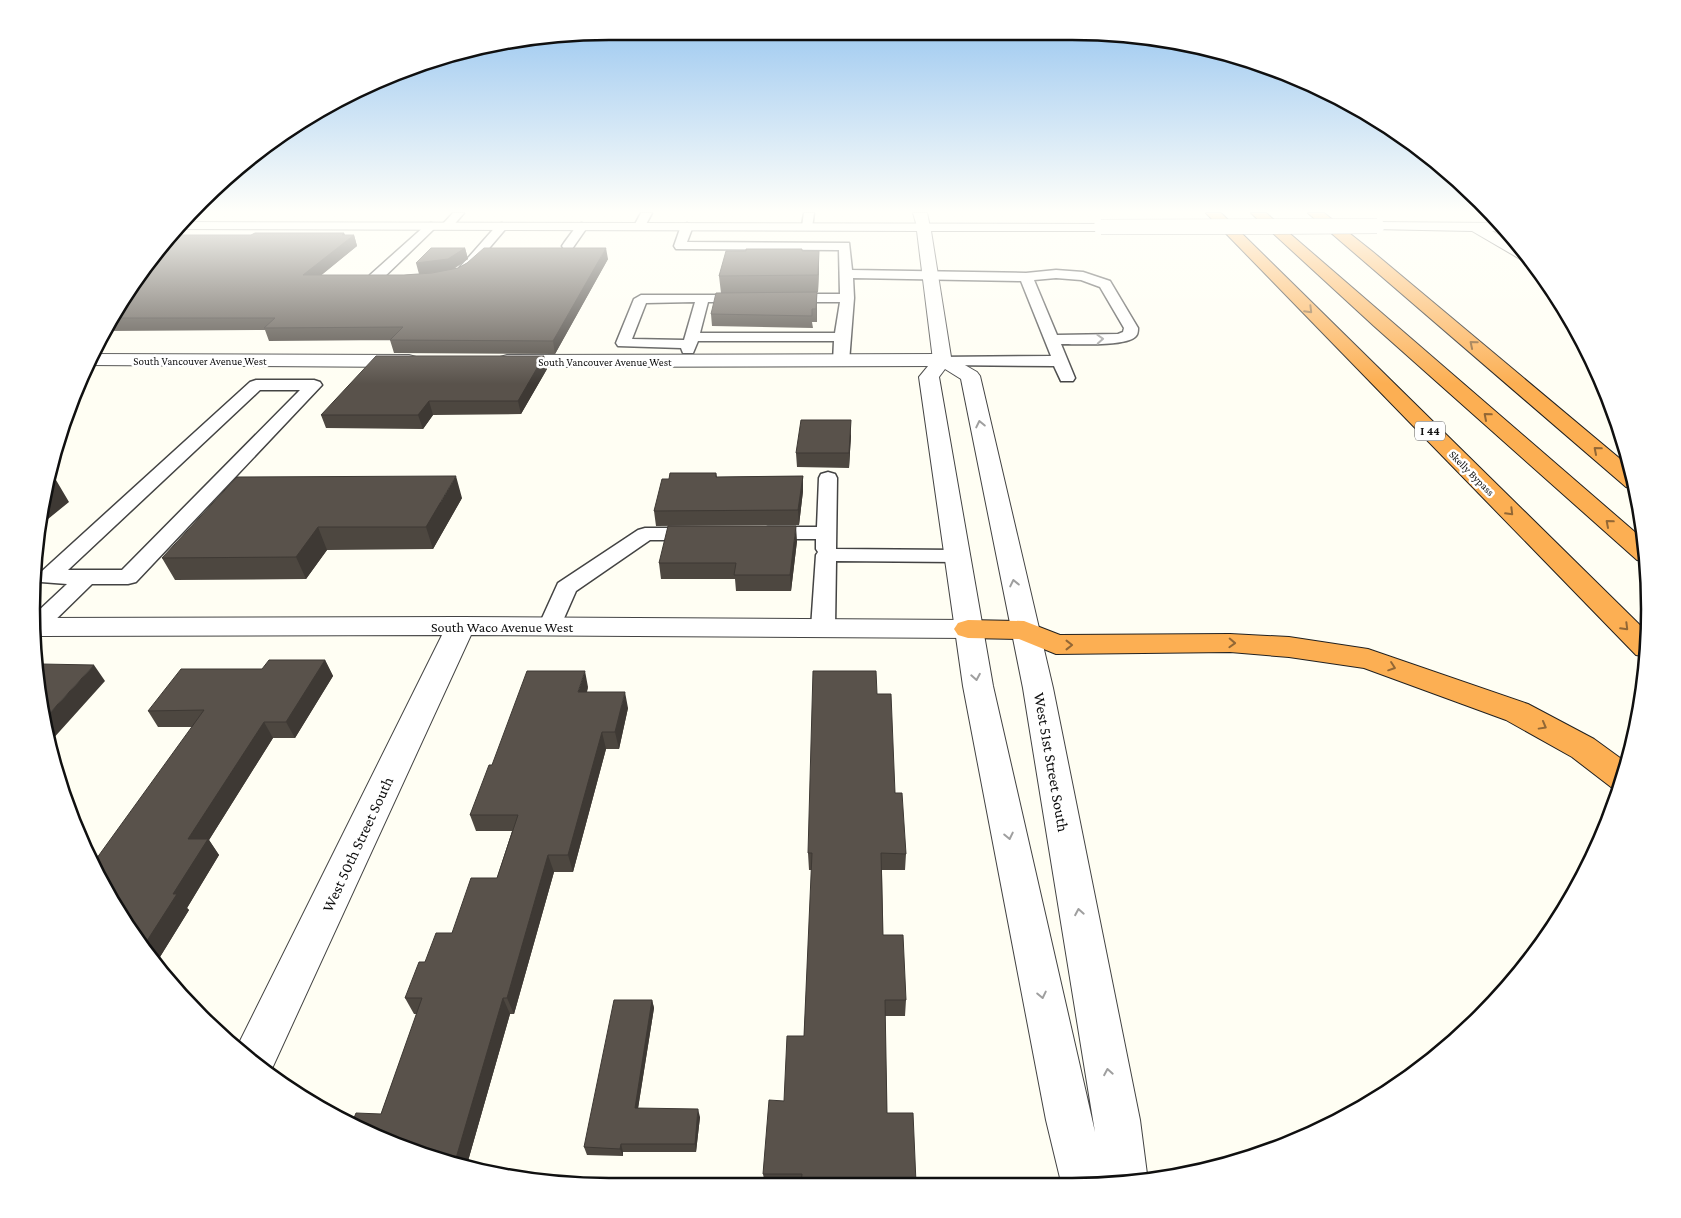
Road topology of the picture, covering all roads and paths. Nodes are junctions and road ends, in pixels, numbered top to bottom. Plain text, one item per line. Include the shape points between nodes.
1 (384, 270) edge
2 (464, 270) edge
3 (846, 270) edge
4 (929, 270) edge
5 (1270, 270) edge
6 (1322, 270) edge
7 (1386, 270) edge
8 (846, 274) junction
9 (930, 275) junction
10 (451, 276) edge
11 (1026, 277) junction
12 (395, 278) edge
13 (703, 298) junction
14 (846, 298) junction
15 (842, 337) junction
16 (1052, 340) junction
17 (691, 341) junction
18 (98, 360) edge
19 (942, 360) junction
20 (426, 361) edge
21 (1060, 361) junction
22 (494, 362) edge
23 (684, 362) junction
24 (841, 362) junction
25 (1067, 378) dead end
26 (1625, 474) edge
27 (828, 478) dead end
28 (827, 533) junction
29 (712, 534) edge
30 (750, 534) edge
31 (1637, 547) edge
32 (826, 555) junction
33 (957, 556) junction
34 (86, 577) junction
35 (40, 622) edge
36 (40, 626) edge
37 (460, 626) junction
38 (550, 627) junction
39 (822, 628) junction
40 (968, 629) junction
41 (1024, 630) junction
42 (1640, 642) edge
43 (1617, 773) edge
44 (256, 1055) edge
45 (1123, 1175) edge
46 (1084, 1178) edge

1 - 12 lane via 375,278
2 - 10 lane
3 - 8 lane
4 - 9 street
5 -> 42 highway, Skelly Bypass / I 44
31 -> 6 highway
26 -> 7 highway
8 - 9 lane
8 - 14 lane
9 - 11 lane
9 - 19 street
11 - 16 lane
16 -> 11 lane via 1120,338 1130,334 1131,328 1105,284 1096,279 1069,274
13 - 14 lane
13 - 17 lane
13 - 17 lane via 641,299 623,344
14 - 15 lane
15 - 17 lane
15 - 24 lane
16 - 21 lane
17 - 23 lane
18 - 20 street, South Vancouver Avenue West
19 - 21 lane
19 - 24 street, South Vancouver Avenue West
19 - 33 street via 929,377
41 -> 19 street, West 51st Street South via 970,376
21 - 25 lane
22 - 23 street, South Vancouver Avenue West
23 - 24 street, South Vancouver Avenue West
27 - 28 lane
28 - 30 lane
28 - 32 lane
29 - 38 lane via 645,534 566,588
32 - 33 lane
32 - 39 lane
33 - 40 street
34 - 34 lane via 128,577 314,385 256,385 49,577
34 - 35 lane
36 - 37 street, South Waco Avenue West
37 - 38 street, South Waco Avenue West
37 - 44 street, West 50th Street South
38 - 39 street, South Waco Avenue West
39 - 40 street, South Waco Avenue West
40 - 41 highway
40 -> 46 street via 1041,989
41 -> 43 highway via 1056,645 1230,643 1289,647 1368,659 1517,712 1583,748
45 -> 41 street, West 51st Street South via 1114,1100 1038,688

